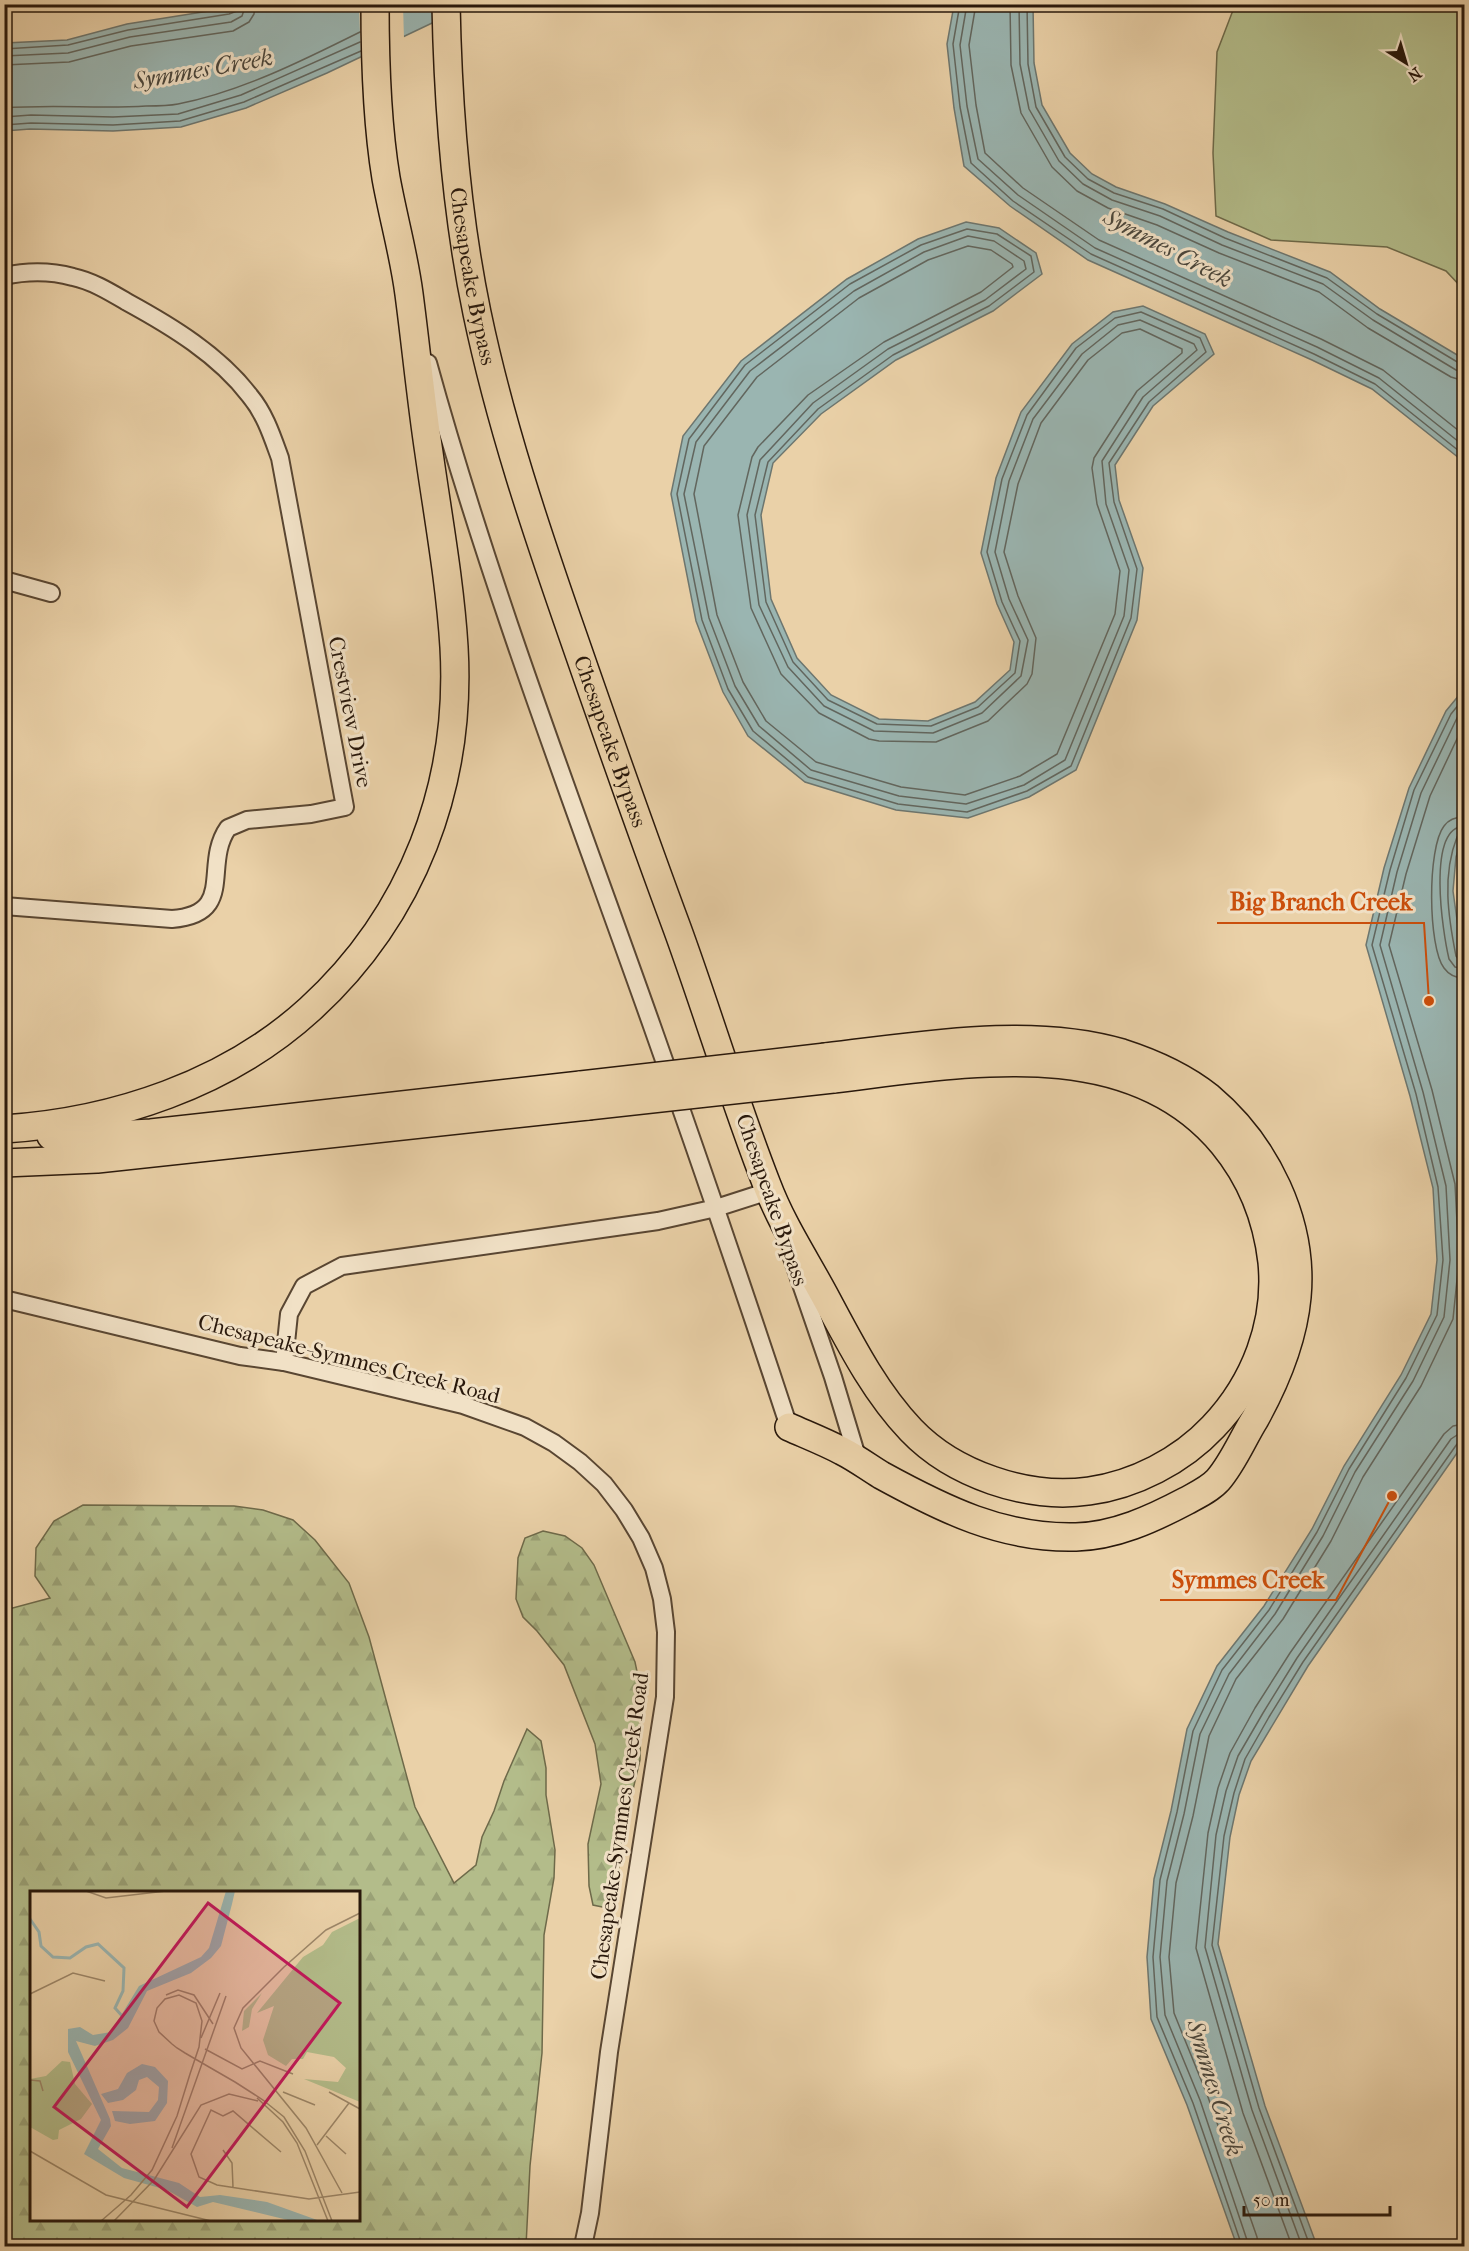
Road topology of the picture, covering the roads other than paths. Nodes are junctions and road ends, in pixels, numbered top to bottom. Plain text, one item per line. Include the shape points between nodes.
1 (375, 4) edge
2 (446, 4) edge
3 (4, 276) edge
4 (409, 292) junction
5 (4, 580) edge
6 (51, 592) dead end
7 (4, 906) edge
8 (830, 1068) junction
9 (584, 1095) junction
10 (6, 1129) edge
11 (4, 1163) edge
12 (769, 1191) junction
13 (716, 1208) junction
14 (4, 1299) edge
15 (284, 1362) junction
16 (789, 1427) joint
17 (858, 1460) junction
18 (583, 2247) edge

1 - 4 main road via 386,175
2 - 12 main road, Chesapeake Bypass via 447,71 463,230 495,391 523,486 617,762
3 - 7 street, Crestview Drive via 47,272 100,287 212,358 235,379 264,416 280,458 345,807 247,820 228,828 219,848 212,900 188,918
4 - 10 main road via 418,384 451,611 454,690 440,795 401,897 378,933 332,989 303,1016 247,1056 213,1075 148,1101 80,1118
4 - 13 street via 450,442 502,606
5 - 6 street
8 - 9 main road, bridge
8 - 12 main road via 1047,1064 1104,1072 1152,1089 1196,1116 1238,1163 1262,1213 1270,1243 1272,1311 1263,1347 1250,1376 1212,1428 1187,1450 1157,1469 1125,1482 1089,1491 1052,1492 984,1477 957,1465 916,1435 887,1400 853,1348
8 - 17 main road via 957,1043 1004,1040 1088,1046 1157,1066 1208,1097 1251,1144 1282,1199 1293,1231 1297,1264 1292,1329 1264,1402 1216,1482 1161,1514 1106,1533 1077,1537 1021,1534 969,1519
9 - 10 main road via 151,1133 72,1137
9 - 11 main road via 120,1157
12 - 13 street
12 - 17 street, Chesapeake Bypass
13 - 15 street via 658,1221 342,1266 304,1286 289,1314
13 - 16 street
14 - 15 street, Chesapeake-Symmes Creek Road via 240,1356
15 - 18 street, Chesapeake-Symmes Creek Road via 463,1405 525,1427 554,1443 604,1484 641,1538 654,1568 666,1632 665,1697 609,2052
16 - 17 main road

